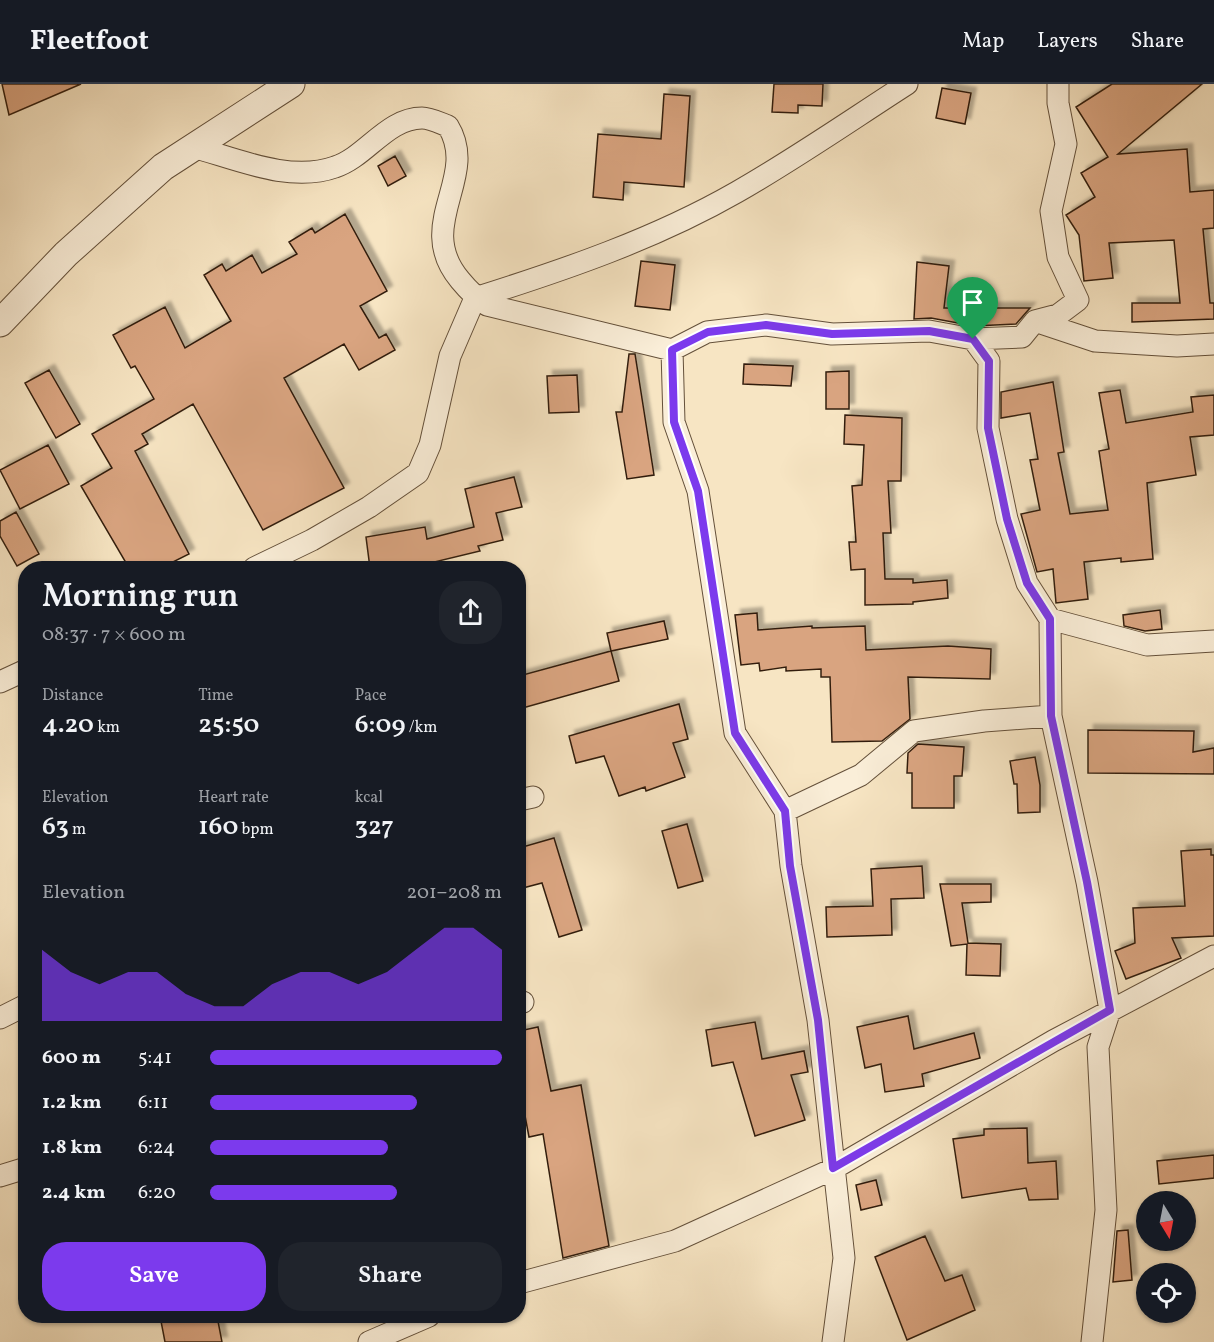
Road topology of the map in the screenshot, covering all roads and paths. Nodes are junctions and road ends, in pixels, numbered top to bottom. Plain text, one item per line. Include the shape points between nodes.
1 (291, 84) edge
2 (907, 84) edge
3 (1058, 84) edge
4 (193, 147) junction
5 (475, 298) junction
6 (1035, 321) junction
7 (0, 323) edge
8 (973, 339) junction
9 (1214, 344) edge
10 (672, 350) junction
11 (268, 561) edge
12 (1050, 619) junction
13 (1214, 641) edge
14 (18, 674) edge
15 (0, 682) edge
16 (1051, 716) junction
17 (785, 811) junction
18 (1214, 956) edge
19 (18, 1009) edge
20 (1110, 1010) junction
21 (0, 1018) edge
22 (833, 1168) junction
23 (18, 1170) edge
24 (0, 1176) edge
25 (526, 1281) edge
26 (413, 1323) edge
27 (369, 1342) edge
28 (833, 1342) edge
29 (1092, 1342) edge

1 - 4 street
2 - 5 street via 694,215 552,273
3 - 6 street via 1066,144 1051,211 1058,257 1078,300 1058,315
4 - 5 street via 301,174 337,167 401,122 422,117 448,126 457,140 458,158 441,237 449,267
4 - 7 street via 163,167 66,254
5 - 10 street via 487,305
5 - 11 street via 450,356 430,445 418,473 369,507
6 - 8 street via 1022,337
6 - 9 street via 1095,341
8 - 10 street via 929,331 832,334 766,325 708,332
8 - 12 street via 989,361 988,428 1007,519 1027,583
10 - 17 street via 674,422 698,491 735,733
12 - 13 street via 1147,645
12 - 16 street
14 - 15 street
16 - 17 street via 914,731 861,775
16 - 20 street
17 - 22 street via 790,866 818,1020
18 - 20 street
19 - 21 street
20 - 22 street
20 - 29 street via 1098,1047 1106,1210
22 - 25 street via 675,1241
22 - 28 street via 844,1258
23 - 24 street
26 - 27 street

